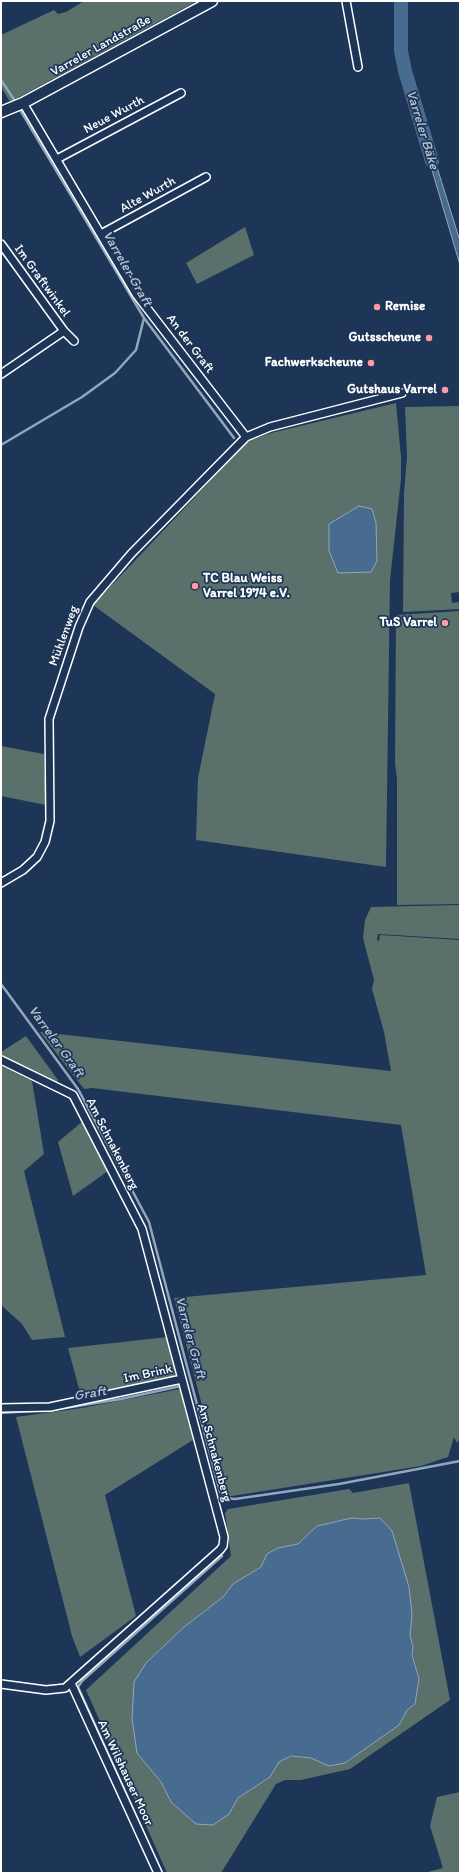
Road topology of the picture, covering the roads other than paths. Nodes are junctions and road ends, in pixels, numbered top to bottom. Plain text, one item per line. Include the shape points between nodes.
1 (212, 1) edge
2 (346, 1) edge
3 (358, 67) dead end
4 (181, 93) dead end
5 (20, 105) junction
6 (1, 112) edge
7 (57, 159) junction
8 (206, 176) dead end
9 (101, 234) junction
10 (1, 244) edge
11 (64, 331) junction
12 (74, 341) dead end
13 (3, 370) edge
14 (402, 393) dead end
15 (246, 437) junction
16 (1, 883) edge
17 (1, 1060) edge
18 (182, 1379) junction
19 (1, 1408) edge
20 (70, 1683) junction
21 (1, 1684) edge
22 (158, 1873) edge

1 - 5 main road, Varreler Landstraße
2 - 3 street
4 - 7 street, Neue Wurth
5 - 6 main road, Varreler Landstraße
5 - 7 street, An der Graft
7 - 9 street, An der Graft
8 - 9 street, Alte Wurth
9 - 15 street, An der Graft via 136,294
10 - 11 street, Im Graftwinkel
11 - 12 street, Im Graftwinkel
11 - 13 street, Im Graftwinkel
14 - 15 street via 270,428
15 - 16 street, Mühlenweg via 131,554 90,602 79,627 49,719 50,821 45,842 37,857 24,870
17 - 18 street, Am Schnakenberg via 73,1095 142,1229
18 - 19 street, Im Brink via 50,1406
18 - 20 street, Am Schnakenberg via 223,1532 223,1546
20 - 21 street via 65,1688 51,1690
20 - 22 street, Am Wilshauser Moor

